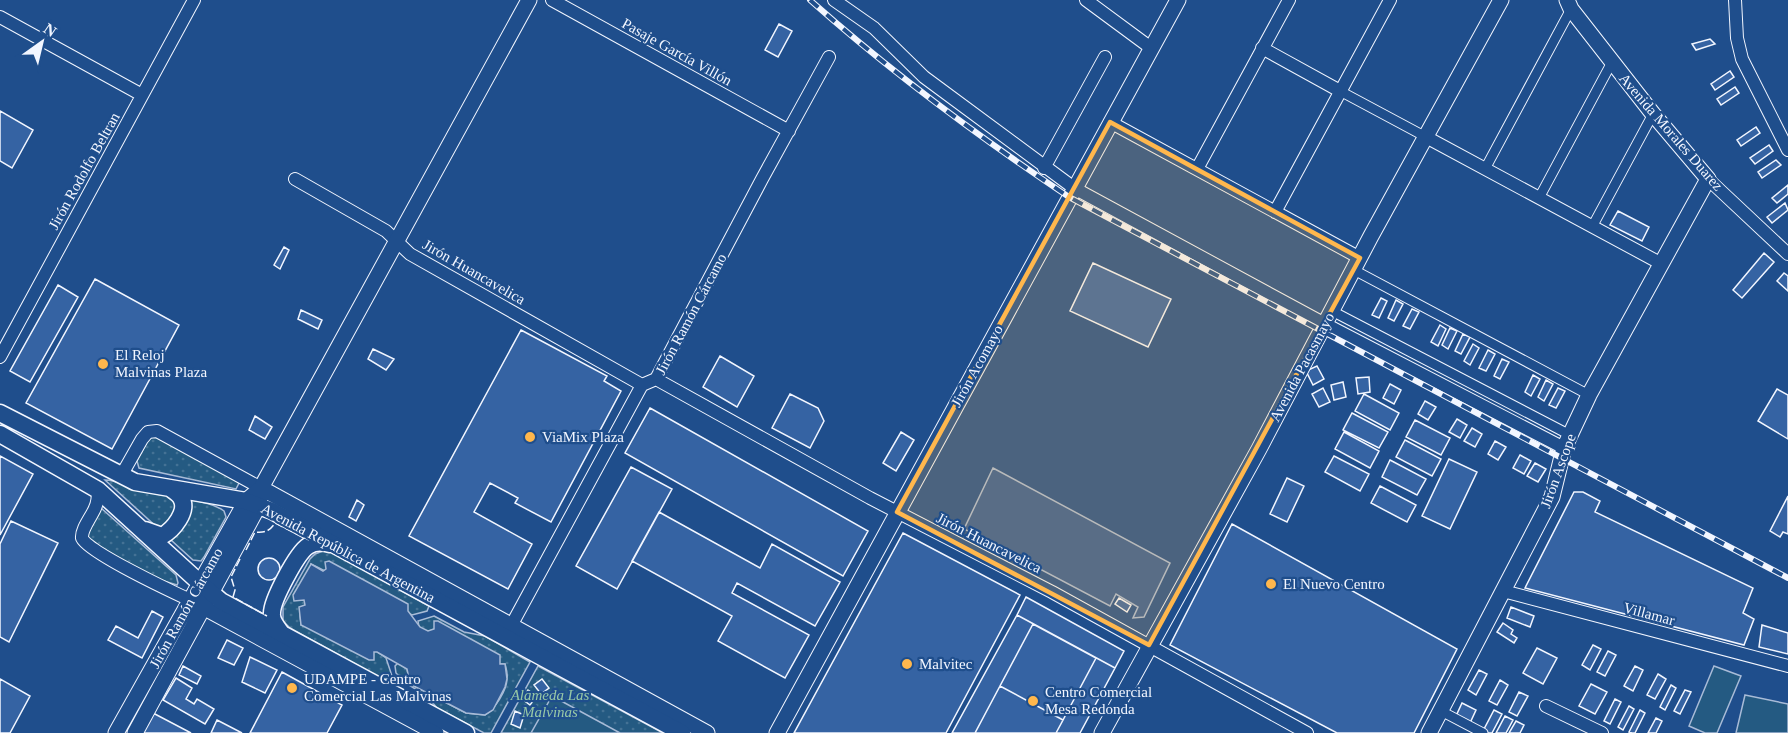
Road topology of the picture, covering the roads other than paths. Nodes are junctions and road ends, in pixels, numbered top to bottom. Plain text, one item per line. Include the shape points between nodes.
1 (194, 0) edge
2 (529, 0) edge
3 (552, 0) edge
4 (834, 0) edge
5 (1086, 0) edge
6 (1178, 0) edge
7 (1288, 0) edge
8 (1390, 0) edge
9 (1501, 0) edge
10 (1735, 0) edge
11 (851, 5) edge
12 (1569, 5) edge
13 (0, 17) edge
14 (1151, 48) junction
15 (1262, 48) junction
16 (829, 57) dead end
17 (1106, 57) dead end
18 (1612, 62) junction
19 (1340, 91) junction
20 (142, 95) junction
21 (1653, 114) junction
22 (1110, 122) junction
23 (789, 130) junction
24 (1426, 137) junction
25 (1788, 150) edge
26 (1044, 168) junction
27 (1197, 169) junction
28 (1485, 169) junction
29 (295, 179) dead end
30 (1708, 179) junction
31 (1074, 188) junction
32 (1539, 198) junction
33 (1275, 212) junction
34 (1592, 227) junction
35 (397, 241) junction
36 (1788, 254) edge
37 (1660, 263) junction
38 (1357, 264) junction
39 (1328, 317) junction
40 (0, 357) edge
41 (656, 380) junction
42 (642, 385) junction
43 (1589, 395) junction
44 (0, 413) edge
45 (0, 434) edge
46 (1567, 442) junction
47 (121, 476) junction
48 (170, 488) junction
49 (98, 490) junction
50 (255, 498) junction
51 (897, 512) junction
52 (142, 529) junction
53 (334, 544) junction
54 (1503, 591) junction
55 (201, 596) junction
56 (511, 626) junction
57 (282, 635) junction
58 (1149, 645) junction
59 (1788, 666) edge
60 (1546, 706) dead end
61 (1441, 711) junction
62 (459, 731) edge
63 (116, 733) edge
64 (135, 733) edge
65 (436, 733) edge
66 (682, 733) edge
67 (707, 733) edge
68 (777, 733) edge
69 (1102, 733) edge
70 (1307, 733) edge
71 (1429, 733) edge
72 (1483, 733) edge
73 (1602, 733) edge

1 - 20 street, Jirón Rodolfo Beltran
2 - 35 street, Jirón Ramón Cárcamo
3 - 23 street, Pasaje García Villón
4 - 11 street
5 - 14 street
6 - 14 street, Jirón Acomayo
7 - 15 street
8 - 19 street
9 - 24 street, Avenida Pacasmayo
10 - 25 street via 1742,59
11 - 26 street via 924,77
12 - 18 street, Avenida Morales Duarez
12 - 28 street
13 - 20 street
14 - 22 street, Jirón Acomayo
15 - 19 street
15 - 27 street
16 - 23 street, Jirón Ramón Cárcamo
17 - 26 street
18 - 21 street, Avenida Morales Duarez
18 - 32 street
19 - 24 street
19 - 33 street
20 - 40 street, Jirón Rodolfo Beltran
21 - 30 street, Avenida Morales Duarez
21 - 34 street
22 - 27 street
22 - 31 street, Jirón Acomayo
23 - 41 street, Jirón Ramón Cárcamo
24 - 28 street
24 - 38 street, Avenida Pacasmayo
26 - 31 street
27 - 33 street
28 - 32 street
29 - 35 street, Jirón Huancavelica
30 - 36 street, Avenida Morales Duarez
30 - 37 street, Jirón Ascope
31 - 39 street
31 - 51 street, Jirón Acomayo
32 - 34 street
33 - 38 street
34 - 37 street
35 - 42 street, Jirón Huancavelica via 410,254
35 - 50 street, Jirón Ramón Cárcamo
37 - 43 street, Jirón Ascope
38 - 39 street, Avenida Pacasmayo
38 - 43 street
39 - 46 street
39 - 58 street, Avenida Pacasmayo
41 - 42 street, Jirón Ramón Cárcamo
41 - 51 street, Jirón Huancavelica
42 - 56 street, Jirón Ramón Cárcamo
43 - 46 street, Jirón Ascope
44 - 47 main road, Avenida República de Argentina
45 - 49 main road
46 - 54 street, Jirón Ascope via 1552,497
47 - 48 main road, Avenida República de Argentina
47 - 50 street via 142,439 157,430
48 - 50 main road, Avenida República de Argentina
48 - 52 main road via 179,495 184,507 172,528 162,536
49 - 52 main road
49 - 55 street via 96,506 82,534 87,546
50 - 53 main road, Avenida República de Argentina
50 - 55 street, Jirón Ramón Cárcamo
50 - 56 street, Avenida República de Argentina
51 - 58 street, Jirón Huancavelica
51 - 68 street, Jirón Acomayo
52 - 55 main road
53 - 57 main road via 317,542 299,556 271,614
53 - 66 main road, Avenida República de Argentina
54 - 59 street, Villamar
54 - 61 street, Jirón Ascope
55 - 57 main road
55 - 63 street, Jirón Ramón Cárcamo
55 - 64 street, Jirón Ramón Cárcamo
55 - 65 street
56 - 67 street, Avenida República de Argentina
57 - 62 main road
58 - 69 street, Avenida Pacasmayo
58 - 70 street, Jirón Huancavelica
60 - 73 street
61 - 71 street, Jirón Ascope
61 - 72 street

